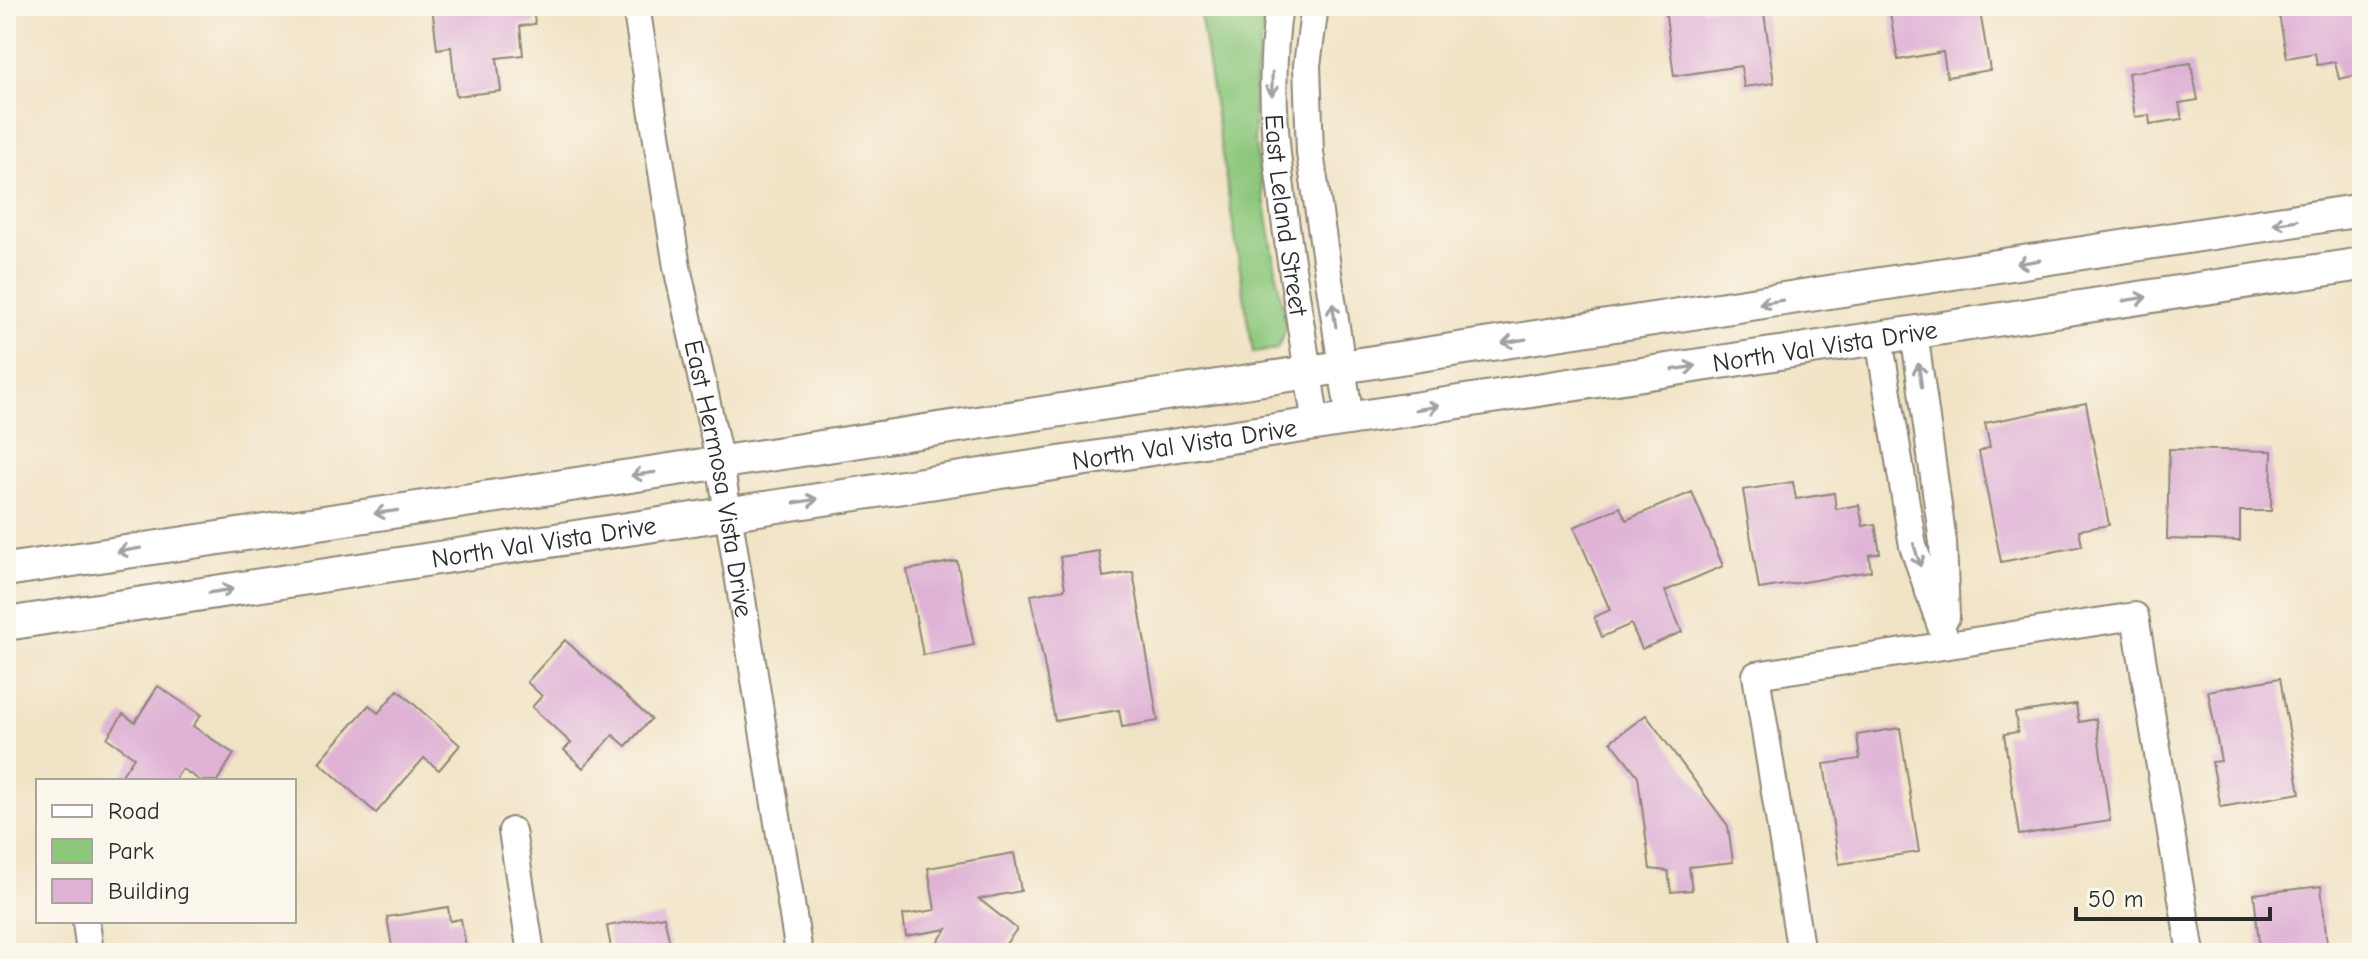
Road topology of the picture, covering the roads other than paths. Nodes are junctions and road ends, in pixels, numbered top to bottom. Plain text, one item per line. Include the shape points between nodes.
1 (636, 6) edge
2 (1279, 6) edge
3 (1315, 6) edge
4 (2362, 210) edge
5 (2362, 264) edge
6 (1914, 332) junction
7 (1879, 338) junction
8 (1342, 368) junction
9 (1308, 373) junction
10 (1350, 420) junction
11 (1316, 425) junction
12 (1928, 434) junction
13 (1896, 441) junction
14 (720, 463) junction
15 (729, 513) junction
16 (6, 570) edge
17 (6, 624) edge
18 (1947, 644) junction
19 (512, 831) dead end
20 (86, 923) edge
21 (90, 953) edge
22 (531, 953) edge
23 (799, 953) edge
24 (1801, 953) edge
25 (2191, 953) edge

1 - 14 street, East Hermosa Vista Drive via 677,267
2 -> 9 street, East Leland Street via 1272,103
8 -> 3 street, East Leland Street via 1310,153 1307,65
4 -> 8 main road, North Val Vista Drive
6 -> 5 main road, North Val Vista Drive
6 - 7 main road, North Val Vista Drive
12 -> 6 street
10 -> 7 main road, North Val Vista Drive
7 - 13 street
8 - 9 main road, North Val Vista Drive
8 - 10 street, East Leland Street
9 - 11 street, East Leland Street
9 - 14 main road, North Val Vista Drive
10 - 11 main road, North Val Vista Drive
15 -> 11 main road, North Val Vista Drive
12 - 13 street
12 - 18 street via 1943,542
13 -> 18 street via 1913,546
14 - 15 street, East Hermosa Vista Drive
14 -> 16 main road, North Val Vista Drive
17 -> 15 main road, North Val Vista Drive
15 - 23 street, East Hermosa Vista Drive
18 - 24 street via 1756,675
18 - 25 street via 2135,616
19 - 22 street
20 - 21 street

